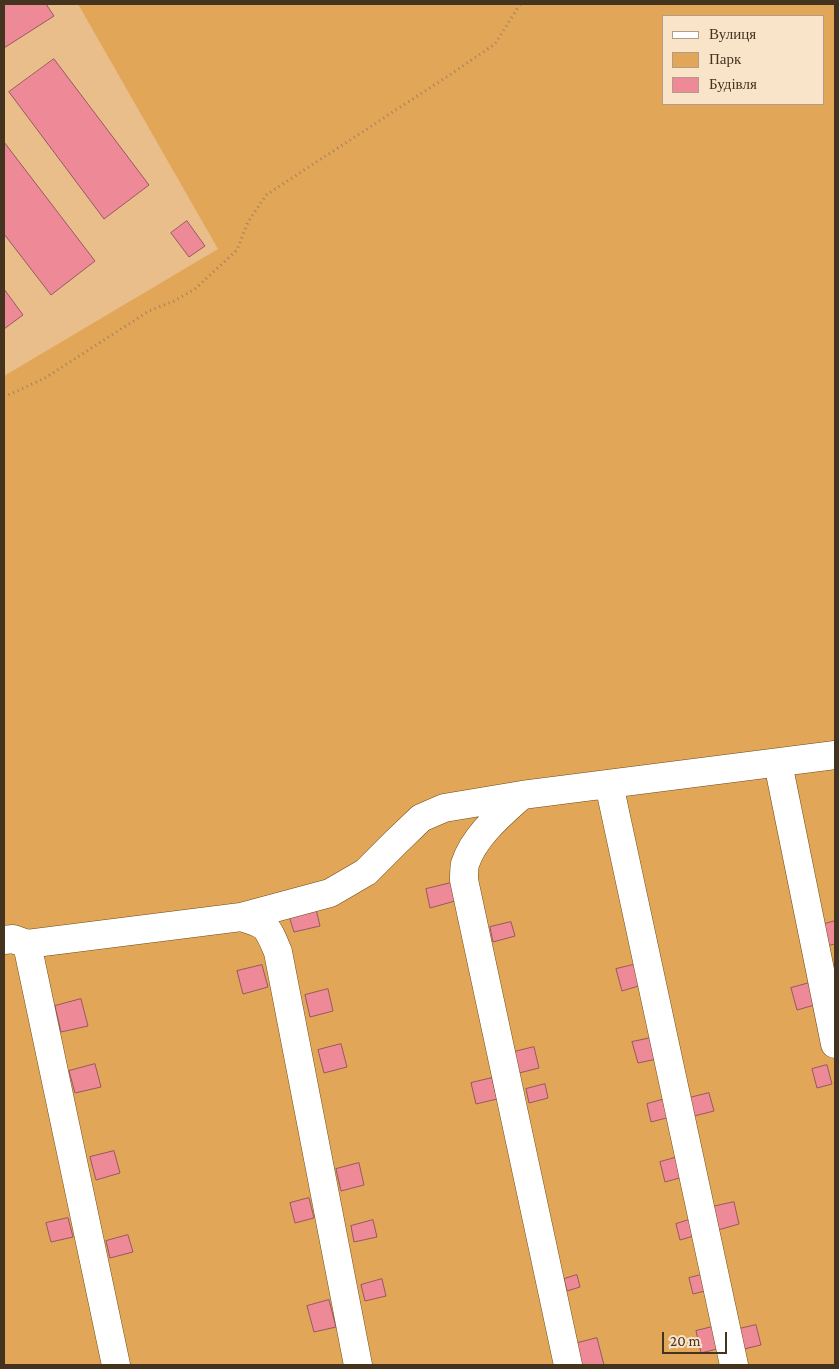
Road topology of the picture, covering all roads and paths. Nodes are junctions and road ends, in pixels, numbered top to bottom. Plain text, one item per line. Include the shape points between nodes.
1 (520, 4) edge
2 (4, 397) edge
3 (835, 755) edge
4 (778, 762) junction
5 (609, 784) junction
6 (522, 795) junction
7 (242, 917) junction
8 (15, 942) edge
9 (835, 1044) edge
10 (116, 1365) edge
11 (358, 1365) edge
12 (568, 1365) edge
13 (734, 1365) edge

1 - 2 path via 494,44 266,195 248,222 237,250 195,290 149,311 45,378
3 - 4 lane
4 - 5 lane
4 - 9 lane
5 - 6 lane
5 - 13 lane
6 - 7 lane via 444,808 422,818 366,872 330,893
6 - 12 lane via 476,842 465,865 464,880
7 - 8 lane
7 - 11 lane via 263,924 278,952
8 - 10 lane

